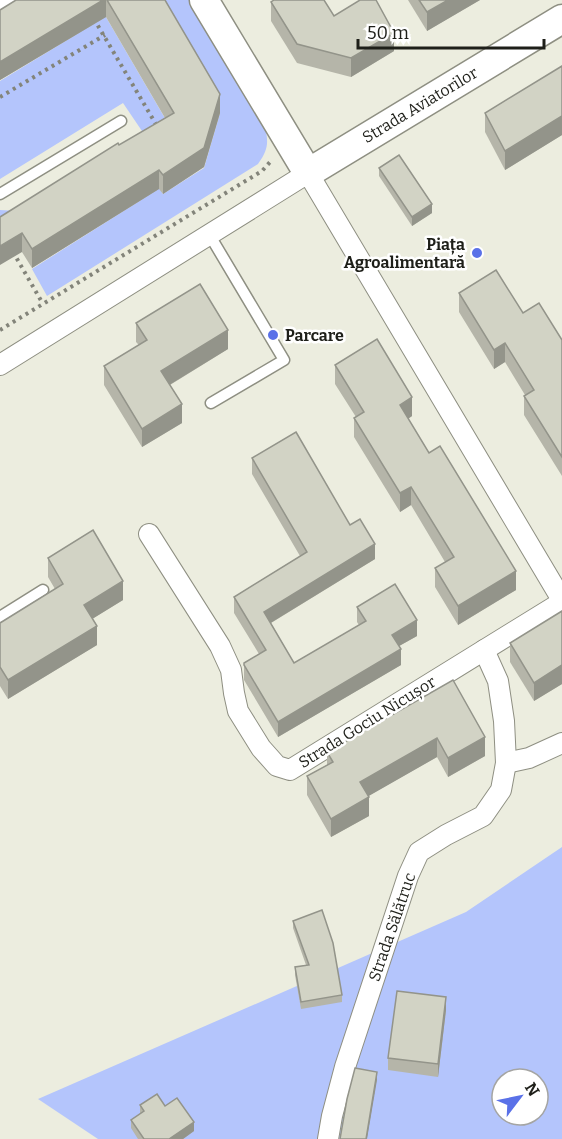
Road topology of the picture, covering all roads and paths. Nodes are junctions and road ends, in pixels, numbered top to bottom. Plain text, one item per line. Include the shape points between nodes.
1 (11, 0) edge
2 (204, 0) edge
3 (0, 7) edge
4 (94, 18) edge
5 (562, 19) edge
6 (105, 36) junction
7 (0, 97) edge
8 (121, 121) dead end
9 (162, 134) edge
10 (273, 160) dead end
11 (308, 173) junction
12 (0, 194) edge
13 (209, 234) junction
14 (11, 249) edge
15 (43, 304) junction
16 (0, 330) edge
17 (0, 365) edge
18 (211, 404) dead end
19 (149, 534) dead end
20 (43, 590) dead end
21 (562, 601) edge
22 (0, 617) edge
23 (484, 650) junction
24 (562, 743) edge
25 (506, 763) junction
26 (328, 1139) edge

1 - 3 street
2 - 11 street
4 - 6 path
5 - 11 street, Strada Aviatorilor
6 - 7 path
6 - 9 path
8 - 12 lane
10 - 15 path via 262,171
11 - 13 street, Strada Aviatorilor
11 - 21 street, Strada Gociu Nicușor
13 - 17 street, Strada Aviatorilor
13 - 18 lane via 284,360
14 - 15 path
15 - 16 path
19 - 23 street, Strada Gociu Nicușor via 220,646 231,670 238,711 277,766 290,770 301,764
20 - 22 lane
21 - 23 street, Strada Gociu Nicușor
23 - 25 street, Strada Sălătruc via 498,681
24 - 25 street via 529,758
25 - 26 street, Strada Sălătruc via 501,790 483,816 419,852 345,1067

